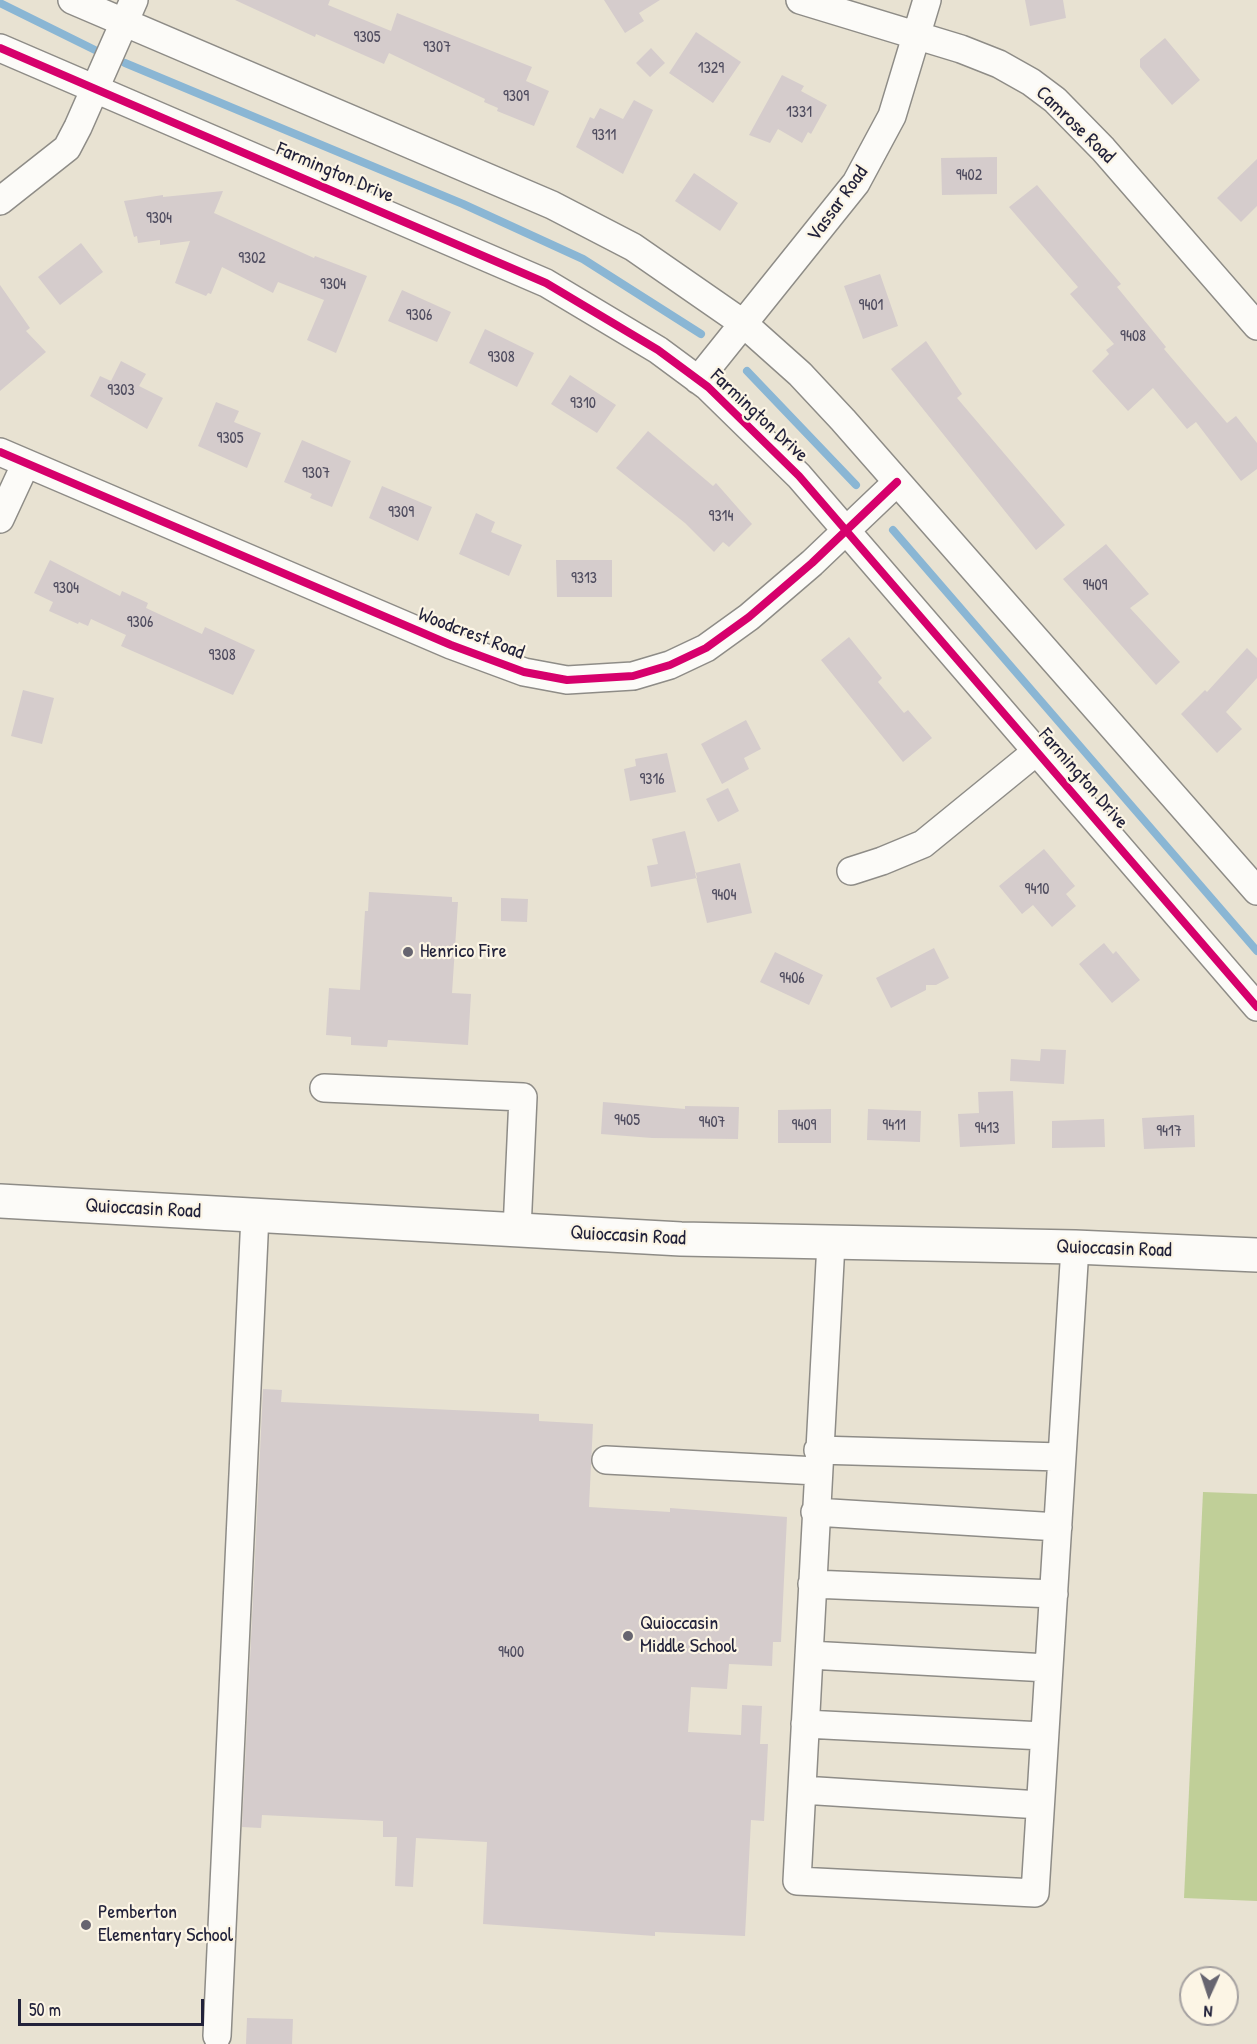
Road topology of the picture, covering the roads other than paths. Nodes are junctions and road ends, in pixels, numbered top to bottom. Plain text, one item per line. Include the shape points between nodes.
1 (72, 0) edge
2 (800, 0) edge
3 (927, 0) edge
4 (130, 11) edge
5 (916, 36) junction
6 (0, 48) edge
7 (96, 89) junction
8 (0, 201) edge
9 (744, 324) junction
10 (1257, 325) edge
11 (698, 380) junction
12 (0, 452) edge
13 (26, 463) junction
14 (897, 482) junction
15 (0, 519) edge
16 (847, 530) junction
17 (1036, 751) junction
18 (850, 871) dead end
19 (1257, 891) edge
20 (1257, 1006) edge
21 (324, 1088) dead end
22 (0, 1201) edge
23 (255, 1215) junction
24 (517, 1230) junction
25 (831, 1243) junction
26 (1075, 1247) junction
27 (1257, 1255) edge
28 (1061, 1457) junction
29 (606, 1460) dead end
30 (818, 1461) junction
31 (815, 1512) junction
32 (1058, 1527) junction
33 (812, 1584) junction
34 (1054, 1594) junction
35 (809, 1655) junction
36 (1048, 1668) junction
37 (805, 1724) junction
38 (1043, 1736) junction
39 (802, 1790) junction
40 (1040, 1805) junction
41 (217, 2036) dead end

1 - 4 street
2 - 5 street, Camrose Road
3 - 5 street, Vassar Road
4 - 7 street
4 - 9 street via 552,205 633,248
5 - 9 street, Vassar Road via 892,116 861,174
5 - 10 street, Camrose Road via 999,64 1055,100
6 - 7 street, Farmington Drive
7 - 8 street via 67,147
7 - 11 street, Farmington Drive via 546,283 658,350
9 - 11 street, Vassar Road
9 - 14 street via 800,374
11 - 16 street, Farmington Drive via 799,476
12 - 13 street, Woodcrest Road
13 - 15 street
13 - 16 street, Woodcrest Road via 451,645 524,672 567,680 633,676 706,648 749,617
14 - 16 street, Woodcrest Road
14 - 19 street
16 - 17 street, Farmington Drive
17 - 18 street via 923,844
17 - 20 street, Farmington Drive
21 - 24 street via 523,1097
22 - 23 main road, Quioccasin Road
23 - 24 main road, Quioccasin Road
23 - 41 street
24 - 25 main road, Quioccasin Road
25 - 26 main road, Quioccasin Road
25 - 30 street
26 - 27 main road, Quioccasin Road
26 - 28 street
28 - 30 street
28 - 32 street
29 - 30 street
30 - 31 street
31 - 32 street
31 - 33 street
32 - 34 street
33 - 34 street
33 - 35 street
34 - 36 street
35 - 36 street
35 - 37 street
36 - 38 street
37 - 38 street
37 - 39 street
38 - 40 street
39 - 40 street
39 - 40 street via 797,1881 1035,1893

